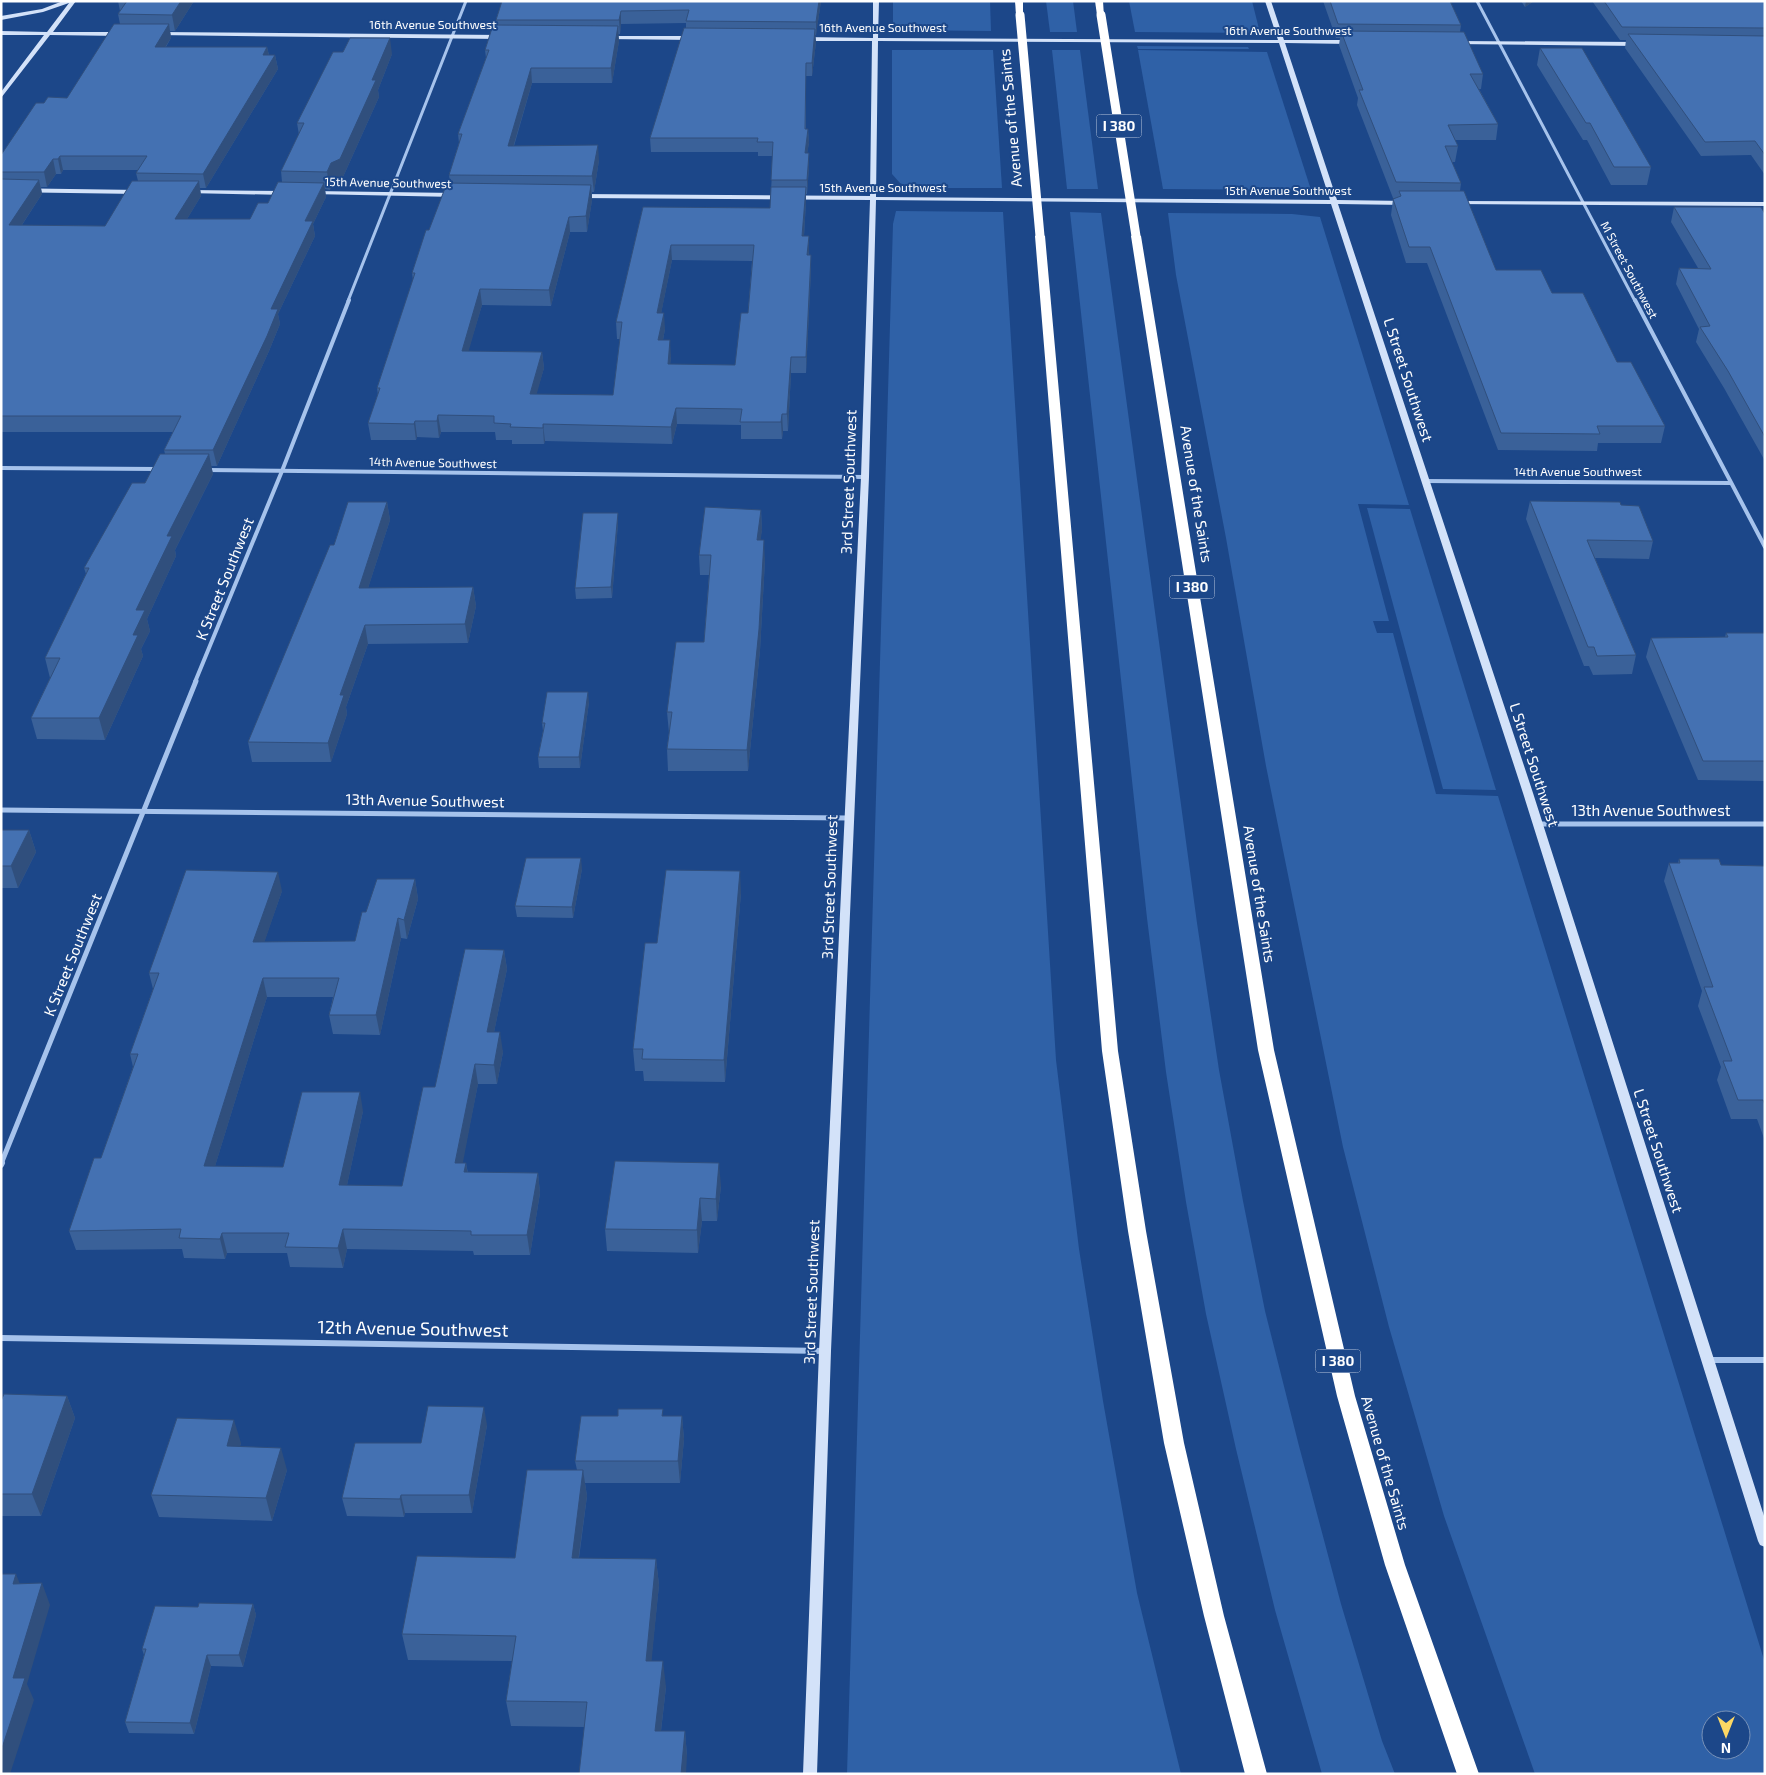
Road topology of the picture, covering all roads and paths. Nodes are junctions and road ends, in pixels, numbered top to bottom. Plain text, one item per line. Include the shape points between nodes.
1 (69, 1) edge
2 (73, 1) edge
3 (466, 1) edge
4 (876, 1) edge
5 (1019, 1) edge
6 (1099, 1) edge
7 (1268, 1) edge
8 (1477, 1) edge
9 (1, 18) edge
10 (1, 33) edge
11 (49, 33) junction
12 (128, 34) edge
13 (146, 34) edge
14 (452, 36) junction
15 (504, 36) edge
16 (600, 37) edge
17 (705, 38) edge
18 (792, 39) edge
19 (876, 39) junction
20 (1281, 42) junction
21 (1362, 42) edge
22 (1448, 43) edge
23 (1499, 43) junction
24 (1647, 44) edge
25 (1, 96) edge
26 (1, 190) edge
27 (147, 192) edge
28 (176, 192) edge
29 (296, 193) edge
30 (306, 193) edge
31 (391, 194) junction
32 (468, 195) edge
33 (566, 196) edge
34 (873, 199) junction
35 (1334, 202) junction
36 (1411, 203) edge
37 (1450, 203) edge
38 (1583, 203) junction
39 (1765, 204) edge
40 (1, 468) edge
41 (160, 470) edge
42 (199, 470) edge
43 (282, 471) junction
44 (865, 478) junction
45 (1425, 481) junction
46 (1730, 483) junction
47 (1765, 547) edge
48 (1, 810) edge
49 (142, 810) junction
50 (848, 818) junction
51 (1538, 824) junction
52 (1765, 824) edge
53 (1, 1164) edge
54 (1, 1338) edge
55 (825, 1351) junction
56 (1708, 1360) junction
57 (1765, 1360) edge
58 (1765, 1541) edge
59 (810, 1774) edge
60 (1256, 1774) edge
61 (1468, 1774) edge

1 - 9 street
2 - 11 street
3 - 14 street, K Street Southwest
4 - 19 street, 3rd Street Southwest
5 - 60 highway, Avenue of the Saints, bridge via 1110,1051 1174,1443 1214,1616
6 - 61 highway, Avenue of the Saints / I 380, bridge via 1266,1050 1346,1396 1395,1565
7 - 20 street, L Street Southwest
8 - 23 street, M Street Southwest
10 - 11 street
11 - 12 street
11 - 25 street
13 - 14 street, 16th Avenue Southwest
14 - 15 street, 16th Avenue Southwest
14 - 31 street, K Street Southwest
16 - 17 street
18 - 19 street, 16th Avenue Southwest
19 - 20 street, 16th Avenue Southwest
19 - 34 street, 3rd Street Southwest
20 - 21 street, 16th Avenue Southwest
20 - 35 street, L Street Southwest
22 - 23 street
23 - 24 street
23 - 38 street, M Street Southwest
26 - 27 street
28 - 29 street
30 - 31 street, 15th Avenue Southwest
31 - 32 street, 15th Avenue Southwest
31 - 43 street, K Street Southwest
33 - 34 street, 15th Avenue Southwest
34 - 35 street, 15th Avenue Southwest
34 - 44 street, 3rd Street Southwest
35 - 36 street, 15th Avenue Southwest
35 - 45 street, L Street Southwest
37 - 38 street
38 - 39 street
38 - 46 street, M Street Southwest
40 - 41 street
42 - 43 street, 14th Avenue Southwest
43 - 44 street, 14th Avenue Southwest
43 - 49 street, K Street Southwest
44 - 50 street, 3rd Street Southwest
45 - 46 street, 14th Avenue Southwest
45 - 51 street, L Street Southwest
46 - 47 street, M Street Southwest
48 - 49 street, 13th Avenue Southwest
49 - 50 street, 13th Avenue Southwest
49 - 53 street, K Street Southwest
50 - 55 street, 3rd Street Southwest
51 - 52 street, 13th Avenue Southwest
51 - 56 street, L Street Southwest
54 - 55 street, 12th Avenue Southwest
55 - 59 street, 3rd Street Southwest
56 - 57 street
56 - 58 street, L Street Southwest

